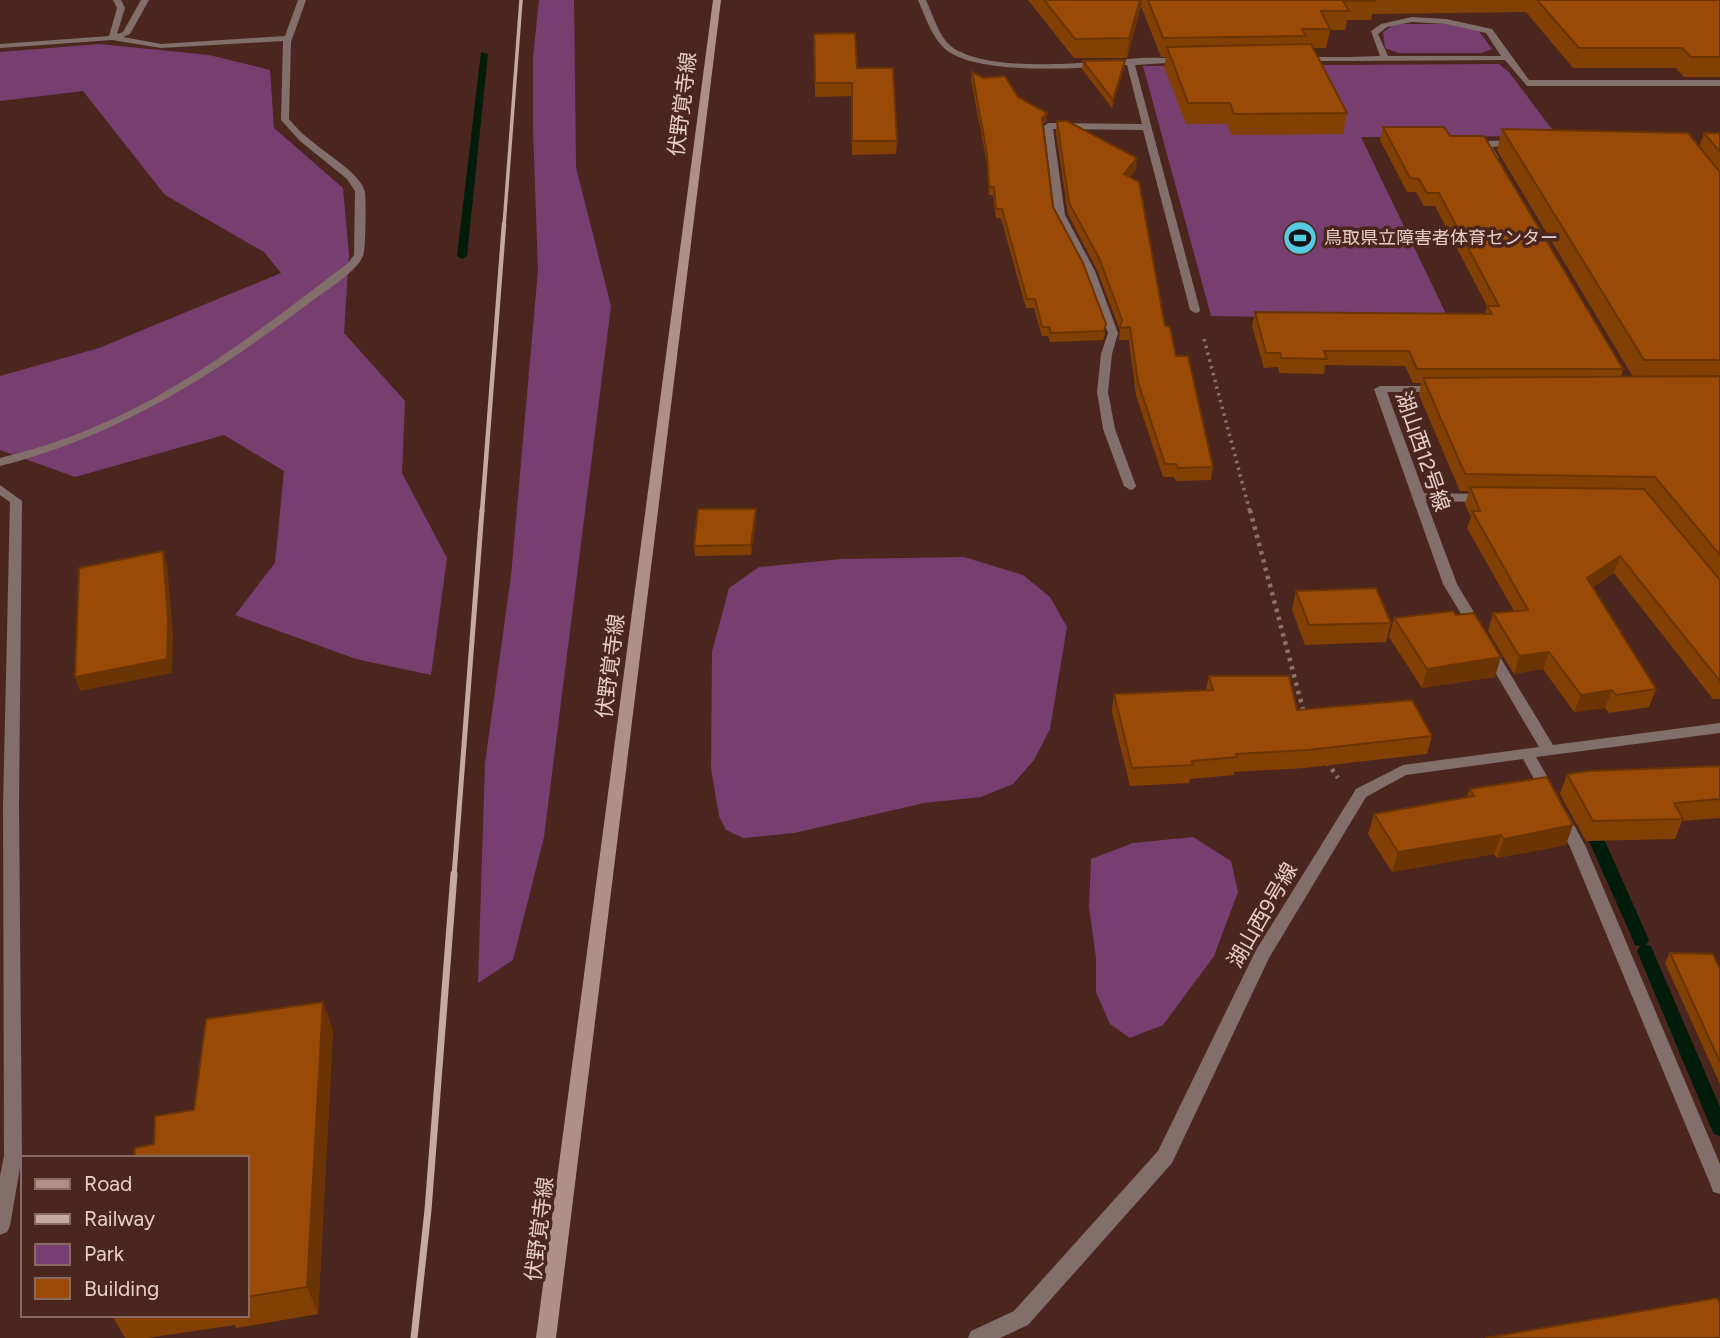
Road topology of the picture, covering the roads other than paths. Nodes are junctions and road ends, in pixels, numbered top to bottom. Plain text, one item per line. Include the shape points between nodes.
1 (117, 0) edge
2 (145, 0) edge
3 (302, 0) edge
4 (717, 0) edge
5 (922, 0) edge
6 (112, 38) junction
7 (288, 38) junction
8 (0, 46) edge
9 (1297, 58) edge
10 (1507, 58) junction
11 (1385, 59) junction
12 (1199, 60) edge
13 (1130, 61) junction
14 (1720, 83) edge
15 (1148, 127) junction
16 (1527, 144) edge
17 (1500, 167) edge
18 (1195, 310) dead end
19 (1449, 389) edge
20 (0, 462) edge
21 (1129, 486) dead end
22 (0, 489) edge
23 (1418, 497) junction
24 (1497, 498) edge
25 (1720, 727) edge
26 (1549, 751) junction
27 (1527, 754) junction
28 (1720, 1186) edge
29 (0, 1226) edge
30 (546, 1338) edge
31 (978, 1338) edge

1 - 6 street via 121,8
2 - 6 street via 126,34
3 - 7 street
4 - 30 main road, 伏野覚寺線
5 - 13 street via 948,48 975,60 1025,65
6 - 7 street via 161,46
6 - 8 street
7 - 20 street via 285,120 351,177 360,191 359,255 275,325 168,395 84,438
9 - 11 street
10 - 11 street
10 - 11 street via 1489,31 1452,20 1390,21 1380,26 1374,33
10 - 14 street via 1527,83
12 - 13 street
13 - 15 street
15 - 18 street
15 - 21 street via 1048,125 1060,215 1090,271 1113,333 1103,358 1101,398
16 - 17 street via 1486,144
19 - 23 street, 湖山西12号線 via 1380,389
22 - 29 street via 16,501 11,805 13,1156
23 - 24 street
23 - 26 street, 湖山西12号線 via 1450,584
25 - 26 street, 湖山西9号線
26 - 27 street, 湖山西9号線
27 - 28 street via 1578,847
27 - 31 street, 湖山西9号線 via 1403,770 1361,793 1262,955 1165,1157 1021,1318

